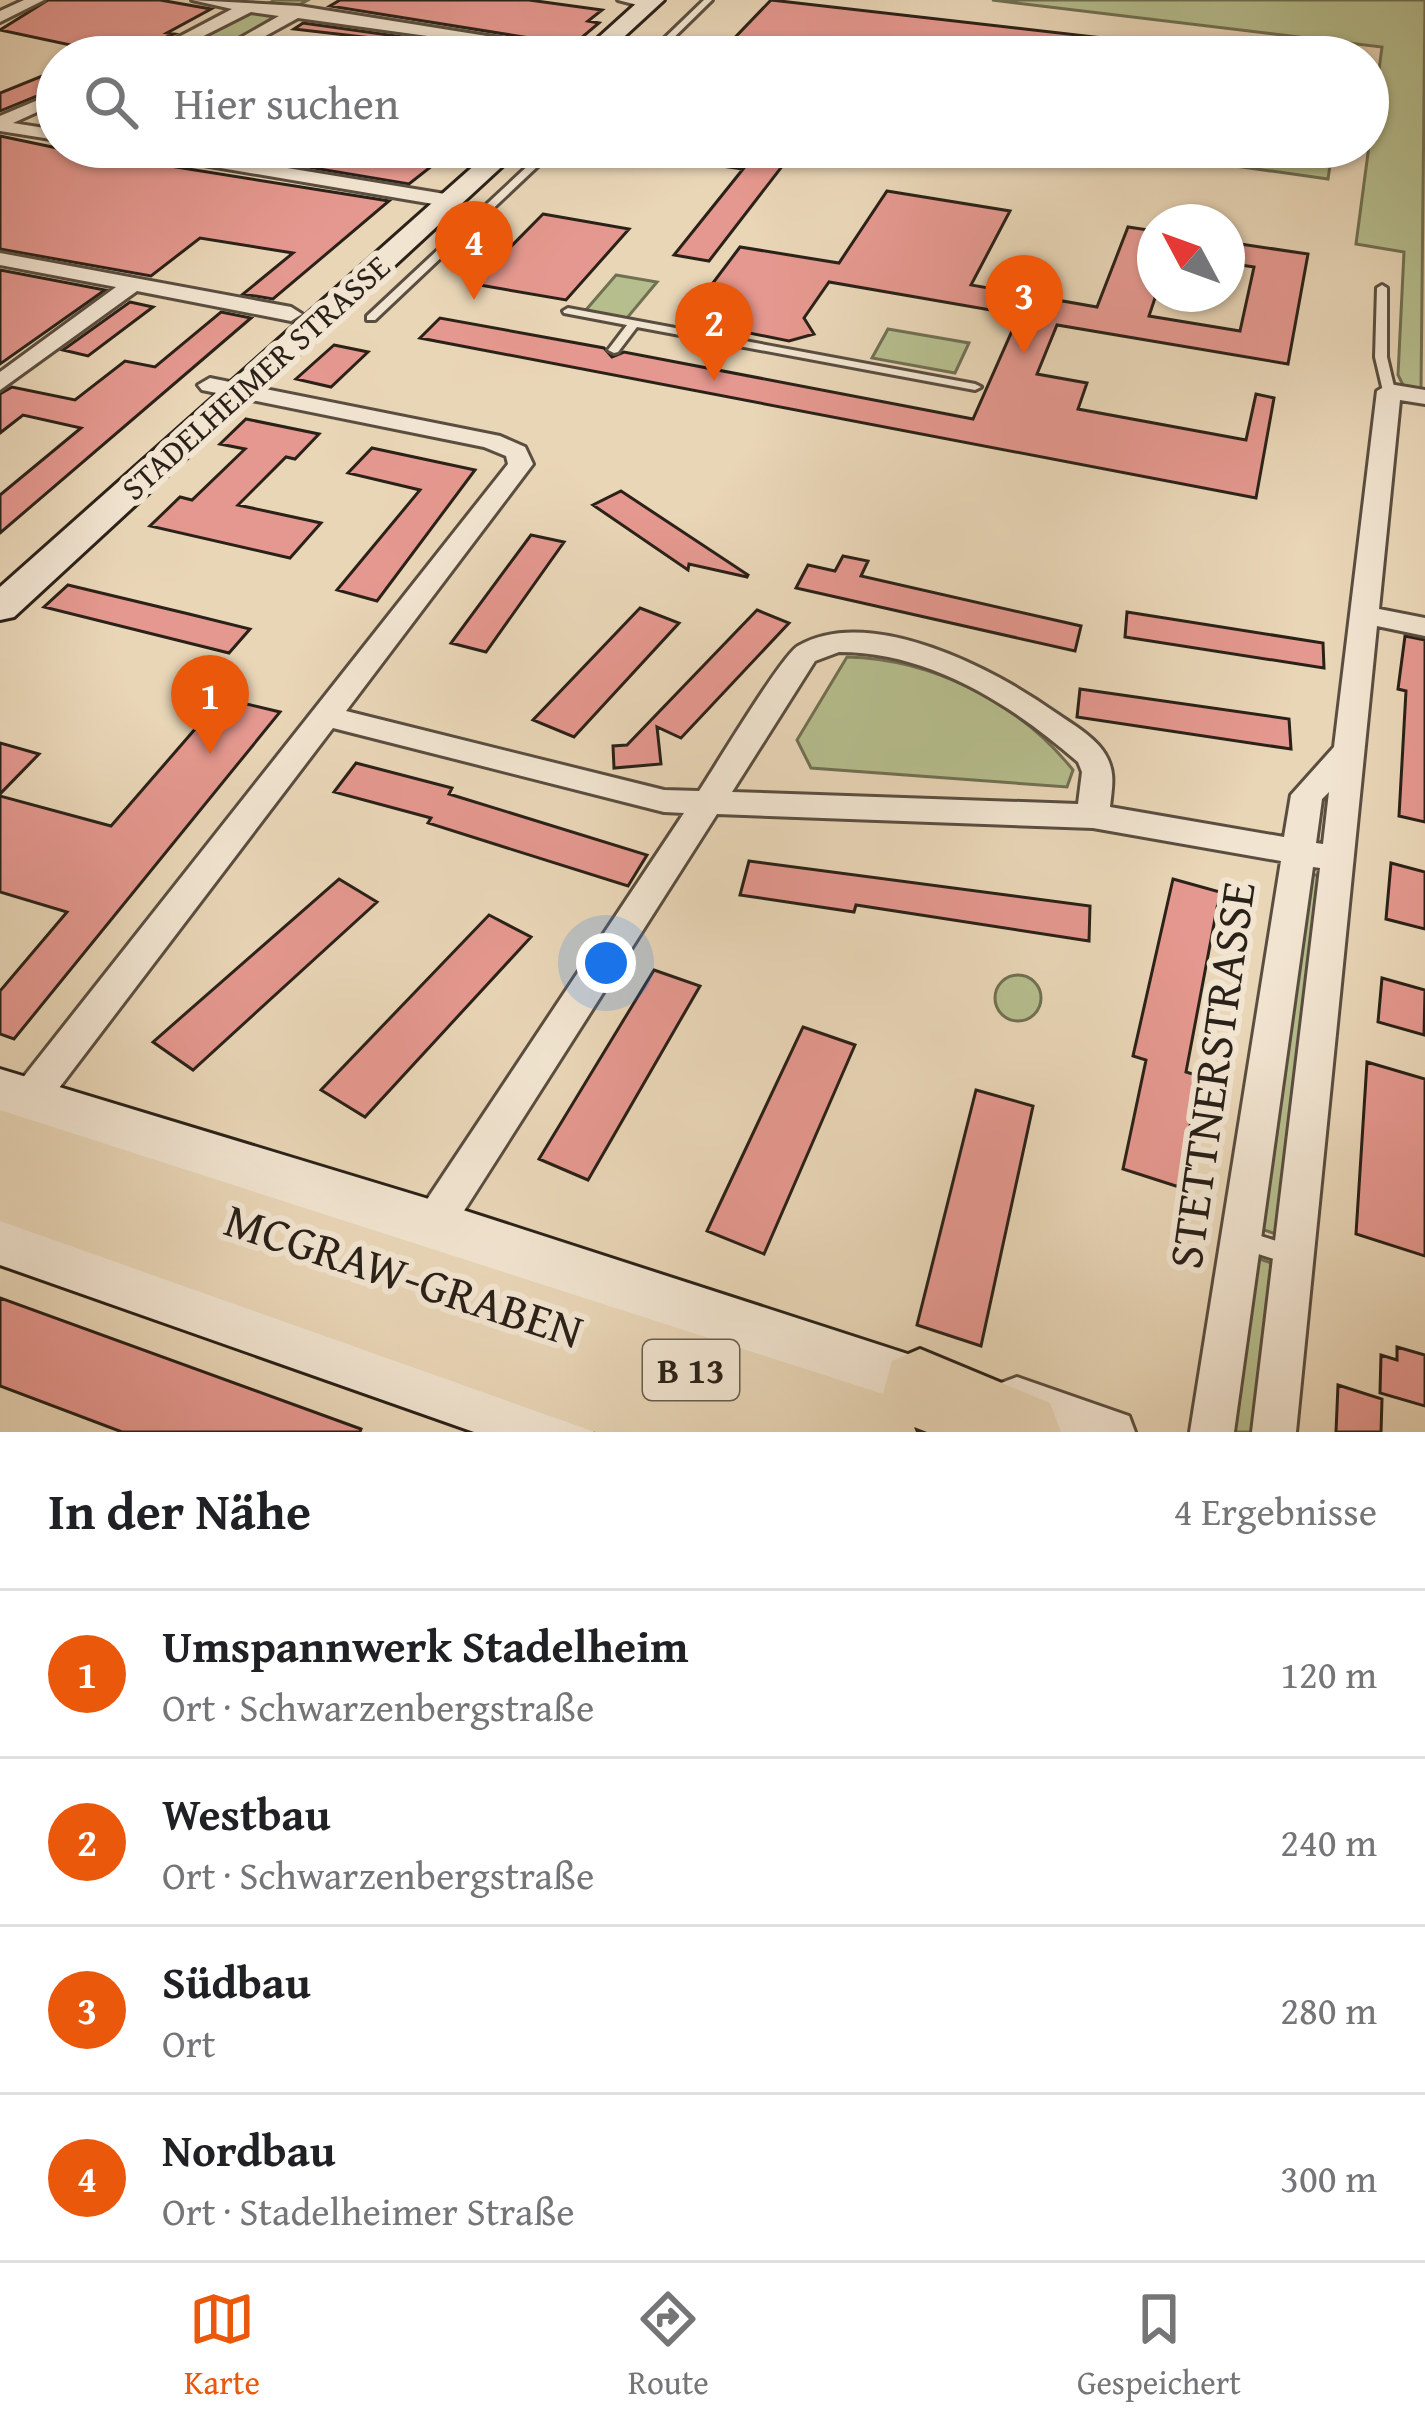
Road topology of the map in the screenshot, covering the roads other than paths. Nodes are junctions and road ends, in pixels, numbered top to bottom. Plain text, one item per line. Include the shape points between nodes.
1 (36, 0) edge
2 (200, 0) edge
3 (317, 0) edge
4 (708, 0) edge
5 (650, 1) edge
6 (255, 3) edge
7 (296, 13) junction
8 (0, 16) edge
9 (190, 36) edge
10 (254, 36) edge
11 (456, 36) edge
12 (616, 36) edge
13 (671, 36) edge
14 (36, 107) edge
15 (0, 124) edge
16 (36, 131) edge
17 (253, 168) edge
18 (476, 168) edge
19 (531, 168) edge
20 (438, 199) junction
21 (0, 259) edge
22 (132, 285) junction
23 (1382, 288) dead end
24 (568, 311) dead end
25 (291, 314) junction
26 (371, 318) dead end
27 (634, 324) junction
28 (614, 350) dead end
29 (0, 383) edge
30 (225, 388) junction
31 (975, 388) dead end
32 (1389, 391) junction
33 (1425, 397) edge
34 (0, 568) edge
35 (0, 608) edge
36 (1366, 615) junction
37 (1425, 627) edge
38 (325, 716) junction
39 (1351, 749) junction
40 (708, 802) junction
41 (1093, 817) junction
42 (1298, 848) junction
43 (1338, 859) junction
44 (9, 1111) edge
45 (0, 1189) edge
46 (431, 1226) junction
47 (0, 1238) edge
48 (1241, 1239) junction
49 (1295, 1256) junction
50 (898, 1410) edge
51 (562, 1432) edge
52 (709, 1432) edge
53 (1021, 1432) edge
54 (1114, 1432) edge
55 (1212, 1432) edge
56 (1274, 1432) edge

1 - 8 street
2 - 6 street
3 - 7 street
4 - 13 lane
5 - 12 main road
6 - 7 street
6 - 9 street
7 - 10 street
7 - 11 street
14 - 15 street
15 - 16 street
17 - 20 street
18 - 20 main road, STADELHEIMER STRASSE
19 - 26 lane
20 - 25 main road, STADELHEIMER STRASSE
20 - 30 main road, STADELHEIMER STRASSE
21 - 22 street
22 - 25 street
22 - 29 street
23 - 32 lane
24 - 27 lane
25 - 30 main road, STADELHEIMER STRASSE
27 - 28 lane
27 - 31 lane
30 - 34 main road, STADELHEIMER STRASSE
30 - 35 main road, STADELHEIMER STRASSE
30 - 38 street via 491,441 520,457
32 - 33 street
32 - 36 street
36 - 37 street
36 - 39 street
38 - 40 street via 607,790
38 - 44 street
39 - 42 street, STETTNERSTRASSE via 1307,795
39 - 43 street
40 - 41 street
40 - 41 street via 805,654 829,641 860,639 953,668 1067,736 1098,772
40 - 46 street
41 - 42 street
42 - 43 street
42 - 48 street, STETTNERSTRASSE
43 - 49 street
44 - 46 main road
44 - 50 highway, MCGRAW-GRABEN / B 13
45 - 52 highway, MCGRAW-GRABEN / B 13
46 - 50 main road
47 - 51 main road
48 - 49 lane
48 - 55 street, STETTNERSTRASSE
49 - 56 street
50 - 53 highway, MCGRAW-GRABEN
50 - 54 street via 958,1380

